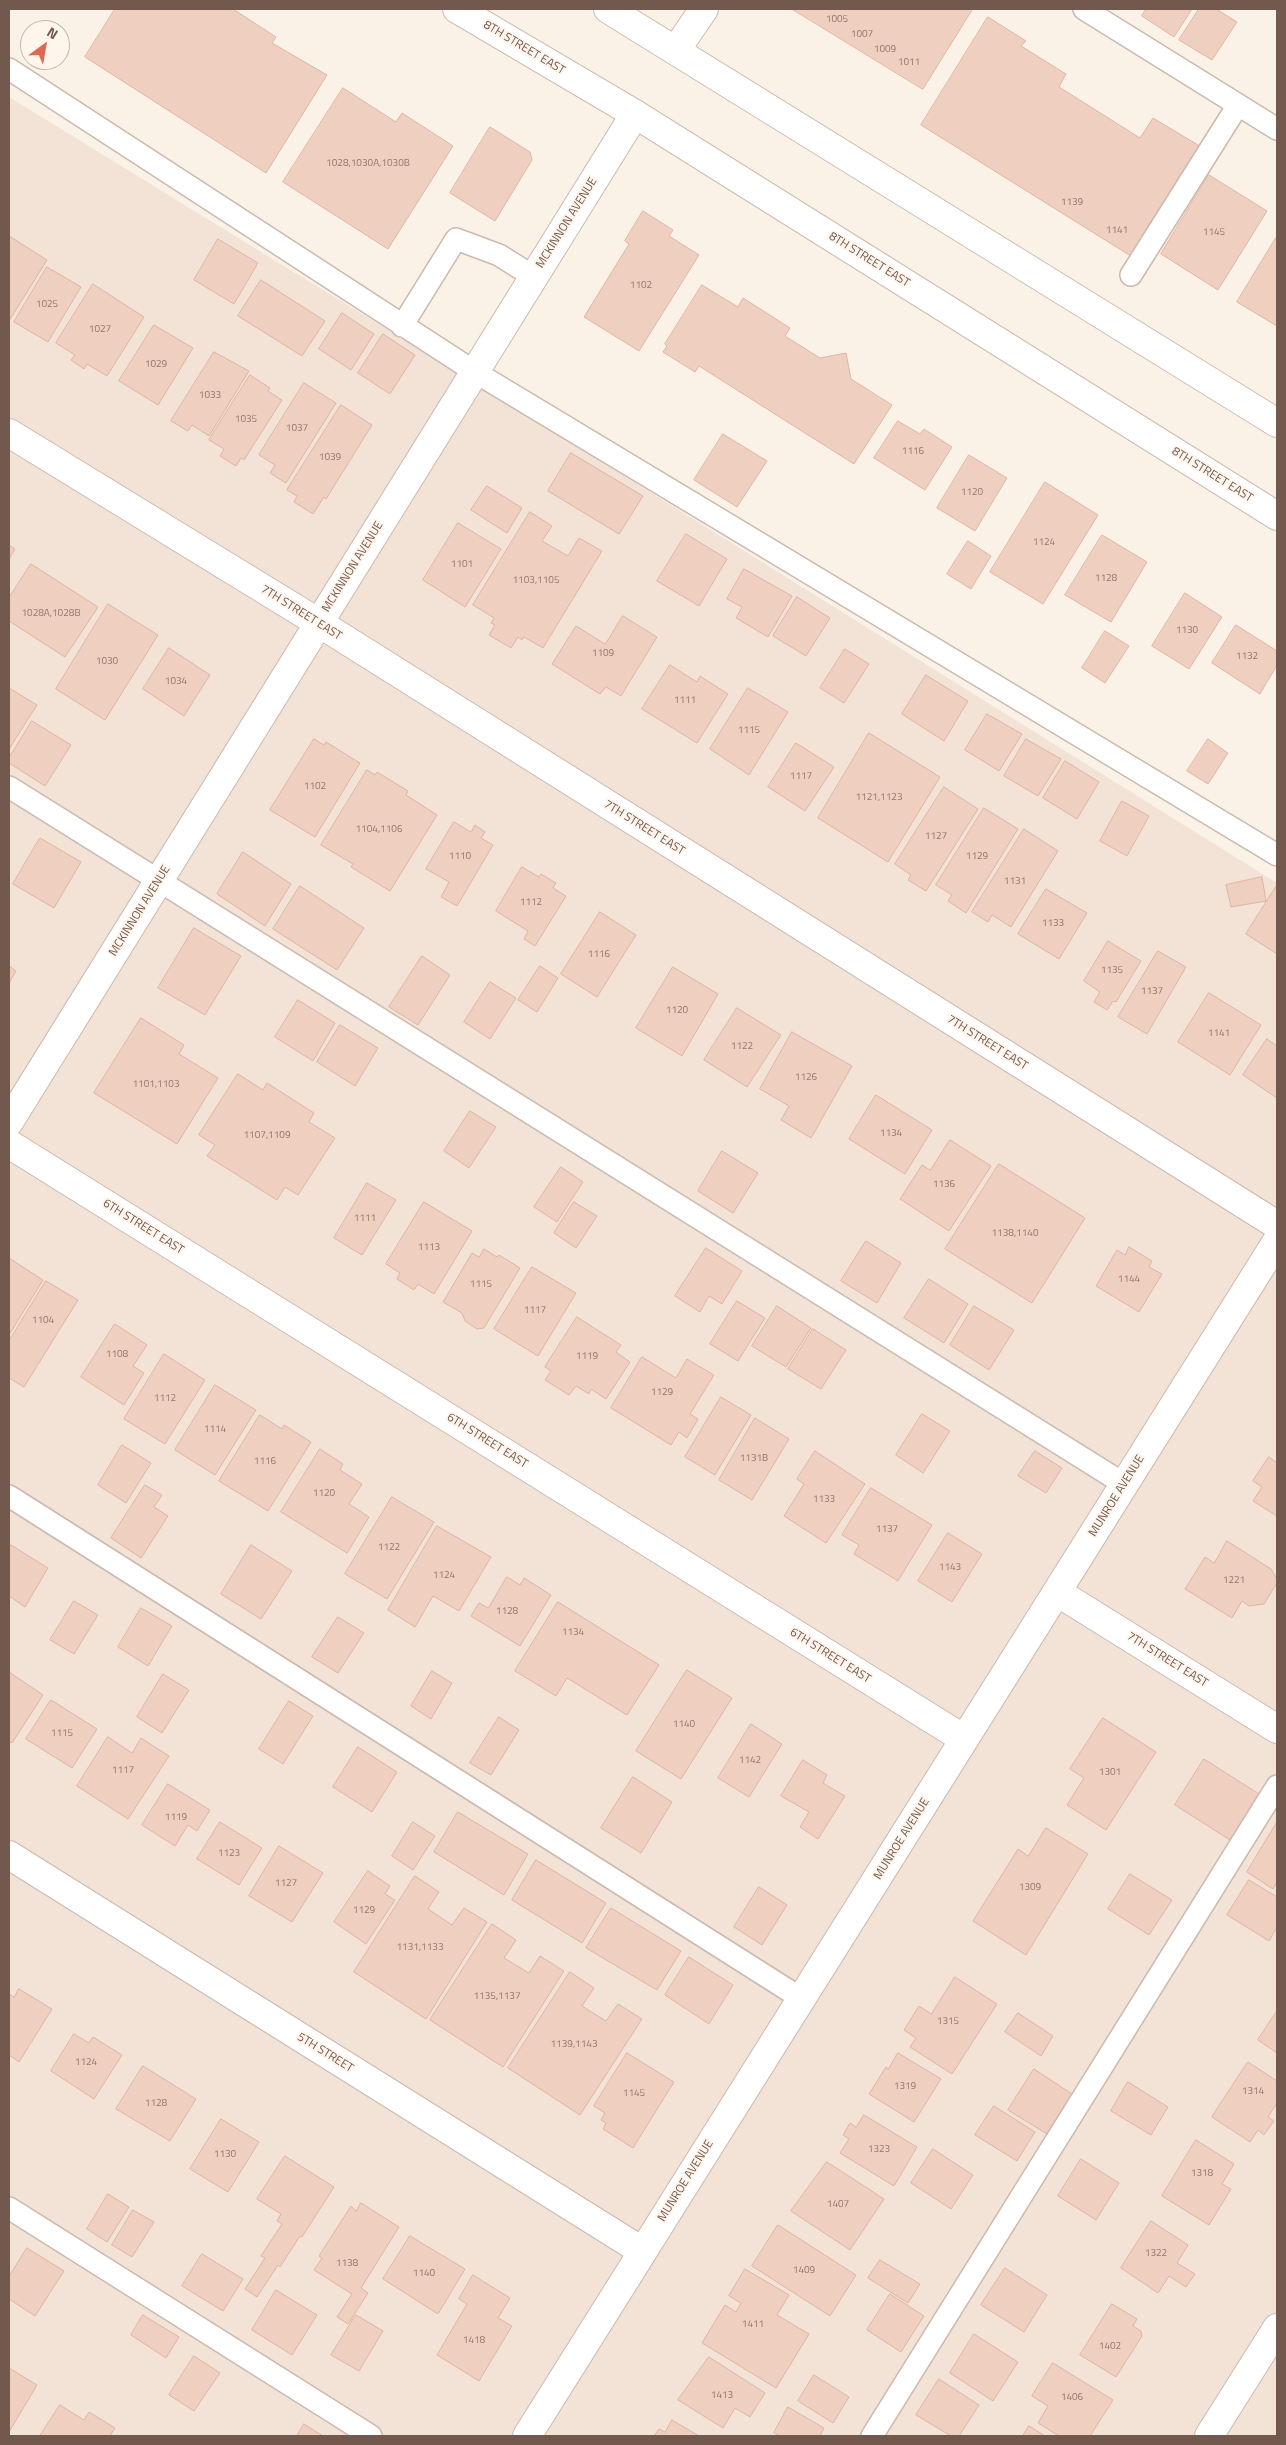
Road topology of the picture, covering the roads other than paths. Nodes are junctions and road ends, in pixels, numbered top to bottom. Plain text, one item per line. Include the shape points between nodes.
1 (457, 9) edge
2 (608, 9) edge
3 (704, 9) edge
4 (1084, 9) edge
5 (676, 50) junction
6 (9, 69) edge
7 (1238, 105) junction
8 (635, 114) junction
9 (1277, 129) edge
10 (1130, 274) dead end
11 (534, 277) junction
12 (402, 326) junction
13 (475, 372) junction
14 (1277, 423) edge
15 (9, 433) edge
16 (1277, 516) edge
17 (318, 623) junction
18 (9, 786) edge
19 (1277, 855) edge
20 (159, 881) junction
21 (9, 1122) edge
22 (9, 1144) edge
23 (1277, 1225) edge
24 (1277, 1241) edge
25 (1124, 1484) junction
26 (9, 1496) edge
27 (1057, 1592) junction
28 (1277, 1729) edge
29 (964, 1739) junction
30 (1277, 1786) edge
31 (9, 1855) edge
32 (802, 1999) junction
33 (9, 2208) edge
34 (642, 2251) junction
35 (1277, 2328) edge
36 (371, 2436) edge
37 (526, 2436) edge
38 (872, 2436) edge
39 (1209, 2436) edge

1 - 8 street, 8TH STREET EAST
2 - 5 street
3 - 5 street
4 - 7 lane
5 - 14 street
6 - 12 lane
7 - 9 lane
7 - 10 lane
8 - 11 street, MCKINNON AVENUE
8 - 16 street, 8TH STREET EAST
11 - 12 lane via 499,255 456,239
11 - 13 street, MCKINNON AVENUE
12 - 13 lane
13 - 17 street, MCKINNON AVENUE
13 - 19 lane
15 - 17 street, 7TH STREET EAST
17 - 20 street, MCKINNON AVENUE
17 - 23 street, 7TH STREET EAST
18 - 20 lane
20 - 21 street, MCKINNON AVENUE
20 - 25 lane
22 - 29 street, 6TH STREET EAST
24 - 25 street, MUNROE AVENUE
25 - 27 street, MUNROE AVENUE
26 - 32 lane
27 - 28 street, 7TH STREET EAST
27 - 29 street, MUNROE AVENUE
29 - 32 street, MUNROE AVENUE
30 - 38 lane
31 - 34 street, 5TH STREET
32 - 34 street, MUNROE AVENUE
33 - 36 lane
34 - 37 street, MUNROE AVENUE
35 - 39 street

